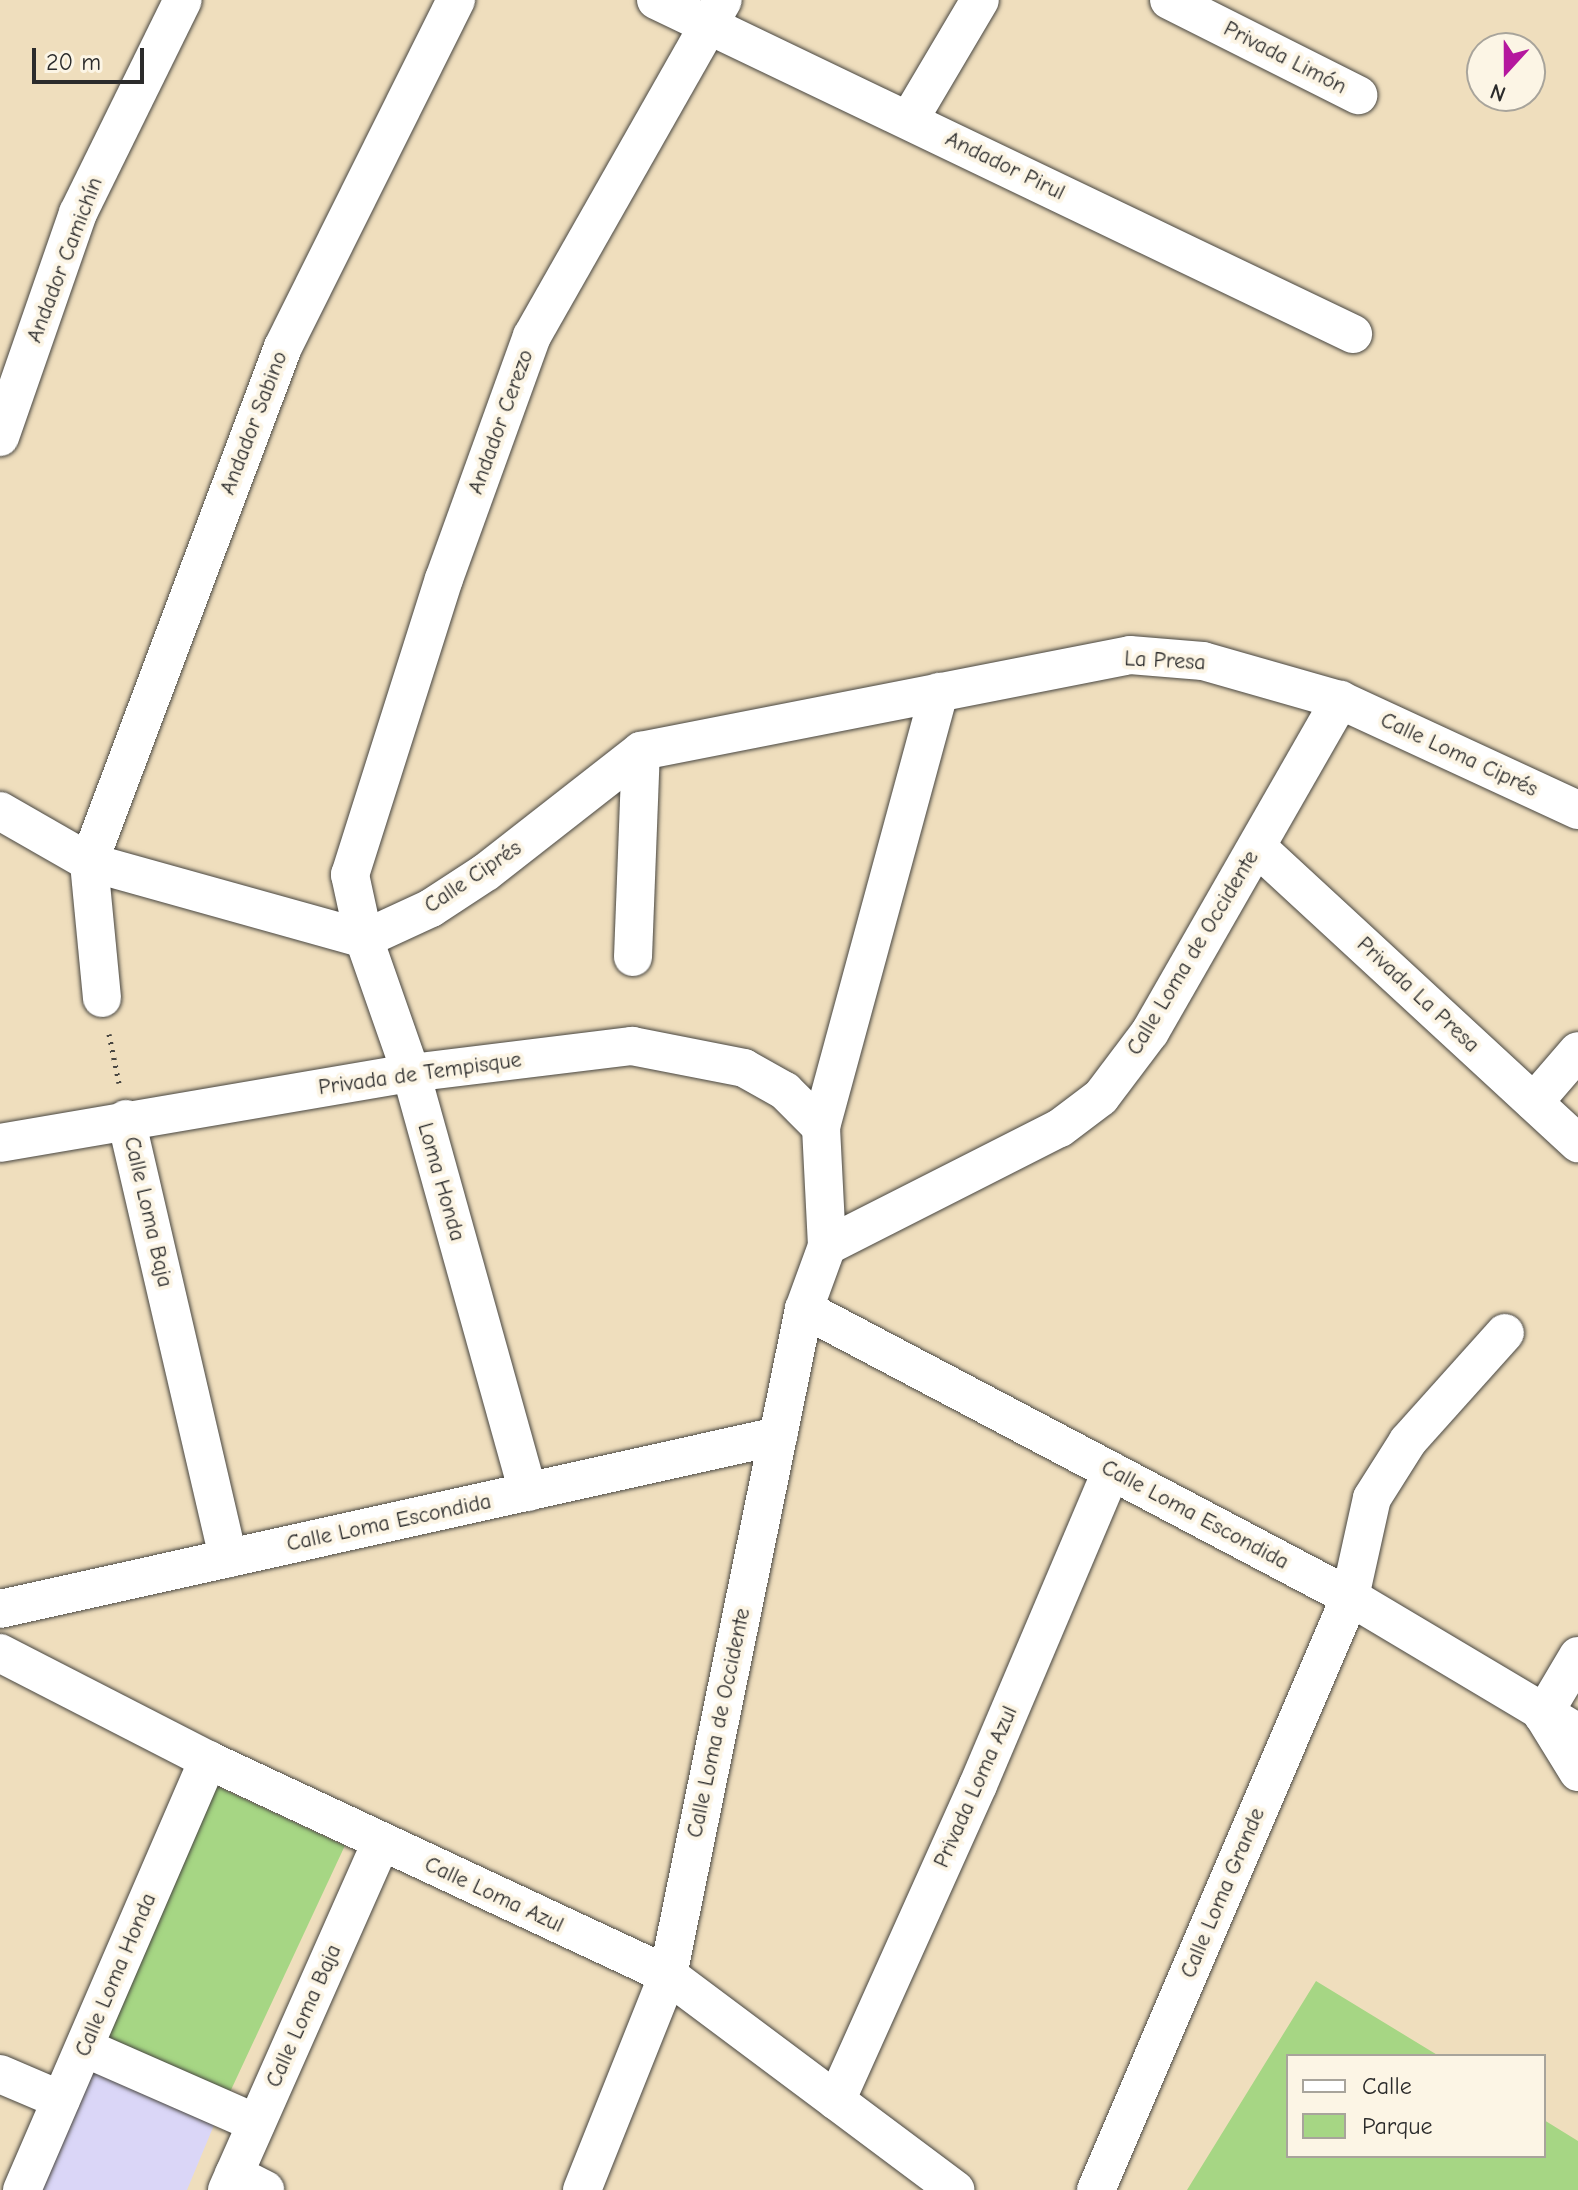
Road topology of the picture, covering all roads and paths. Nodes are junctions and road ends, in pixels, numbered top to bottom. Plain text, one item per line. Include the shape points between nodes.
1 (183, 0) edge
2 (456, 0) edge
3 (656, 0) edge
4 (980, 0) edge
5 (1169, 0) edge
6 (716, 14) edge
7 (1358, 95) dead end
8 (909, 120) junction
9 (1353, 334) dead end
10 (0, 437) edge
11 (939, 692) junction
12 (1340, 700) junction
13 (641, 751) junction
14 (1578, 810) edge
15 (0, 811) edge
16 (1257, 847) junction
17 (89, 862) junction
18 (350, 875) joint
19 (364, 939) junction
20 (633, 957) dead end
21 (102, 998) joint
22 (1578, 1051) edge
23 (411, 1073) junction
24 (1534, 1102) junction
25 (126, 1119) junction
26 (821, 1127) junction
27 (0, 1143) edge
28 (1578, 1143) edge
29 (827, 1246) junction
30 (804, 1309) junction
31 (1505, 1333) dead end
32 (778, 1436) junction
33 (1111, 1471) junction
34 (528, 1492) junction
35 (228, 1558) junction
36 (1350, 1597) junction
37 (0, 1609) edge
38 (0, 1653) edge
39 (1578, 1656) edge
40 (1543, 1715) junction
41 (1578, 1733) edge
42 (208, 1760) junction
43 (1578, 1772) edge
44 (381, 1842) junction
45 (668, 1975) junction
46 (85, 2048) junction
47 (0, 2074) edge
48 (61, 2100) junction
49 (836, 2101) junction
50 (256, 2123) junction
51 (242, 2185) edge
52 (22, 2190) edge
53 (582, 2190) edge
54 (955, 2190) edge
55 (1096, 2190) edge

1 - 10 street, Andador Camichín via 78,213
2 - 17 street, Andador Sabino via 283,347
3 - 6 street, Andador Pirul
4 - 8 street
5 - 7 street, Privada Limón
6 - 8 street, Andador Pirul
6 - 18 street, Andador Cerezo via 532,336 444,579
8 - 9 street, Andador Pirul
11 - 12 street, La Presa via 1130,655 1203,661
11 - 13 street, Calle Ciprés
11 - 26 street, Calle Loma de Occidente
12 - 14 street, Calle Loma Ciprés
12 - 16 street, Calle Loma de Occidente
13 - 19 street, Calle Ciprés via 486,872 431,908
13 - 20 street
15 - 17 street
16 - 24 street, Privada La Presa
16 - 29 street, Calle Loma de Occidente via 1150,1032 1101,1097 1060,1128
17 - 19 street
17 - 21 street
18 - 19 street, Loma Honda
19 - 23 street, Loma Honda
21 - 25 path, Calle Loma Baja
22 - 24 street
23 - 25 street, Privada de Tempisque
23 - 26 street, Privada de Tempisque via 632,1046 744,1068 785,1091
23 - 34 street, Loma Honda
24 - 28 street, Privada La Presa
25 - 27 street, Privada de Tempisque
25 - 35 street, Calle Loma Baja
26 - 29 street, Calle Loma de Occidente
29 - 30 street, Calle Loma de Occidente
30 - 32 street, Calle Loma de Occidente
30 - 33 street, Calle Loma Escondida
31 - 36 street, Calle Loma Grande via 1389,1465 1372,1498
32 - 34 street, Calle Loma Escondida
32 - 45 street, Calle Loma de Occidente
33 - 36 street, Calle Loma Escondida
33 - 49 street, Privada Loma Azul
34 - 35 street, Calle Loma Escondida
35 - 37 street, Calle Loma Escondida
36 - 40 street, Calle Loma Escondida
36 - 55 street, Calle Loma Grande
38 - 42 street, Calle Loma Azul
39 - 40 street
40 - 41 street, Calle Loma Escondida
40 - 43 street
42 - 44 street, Calle Loma Azul
42 - 46 street, Calle Loma Honda
44 - 45 street, Calle Loma Azul
44 - 50 street, Calle Loma Baja
45 - 49 street, Calle Loma Azul
45 - 53 street, Calle Loma de Occidente
46 - 48 street, Calle Loma Honda
46 - 50 street
47 - 48 street
48 - 52 street, Calle Loma Honda
49 - 54 street, Calle Loma Azul
50 - 51 street, Calle Loma Baja

